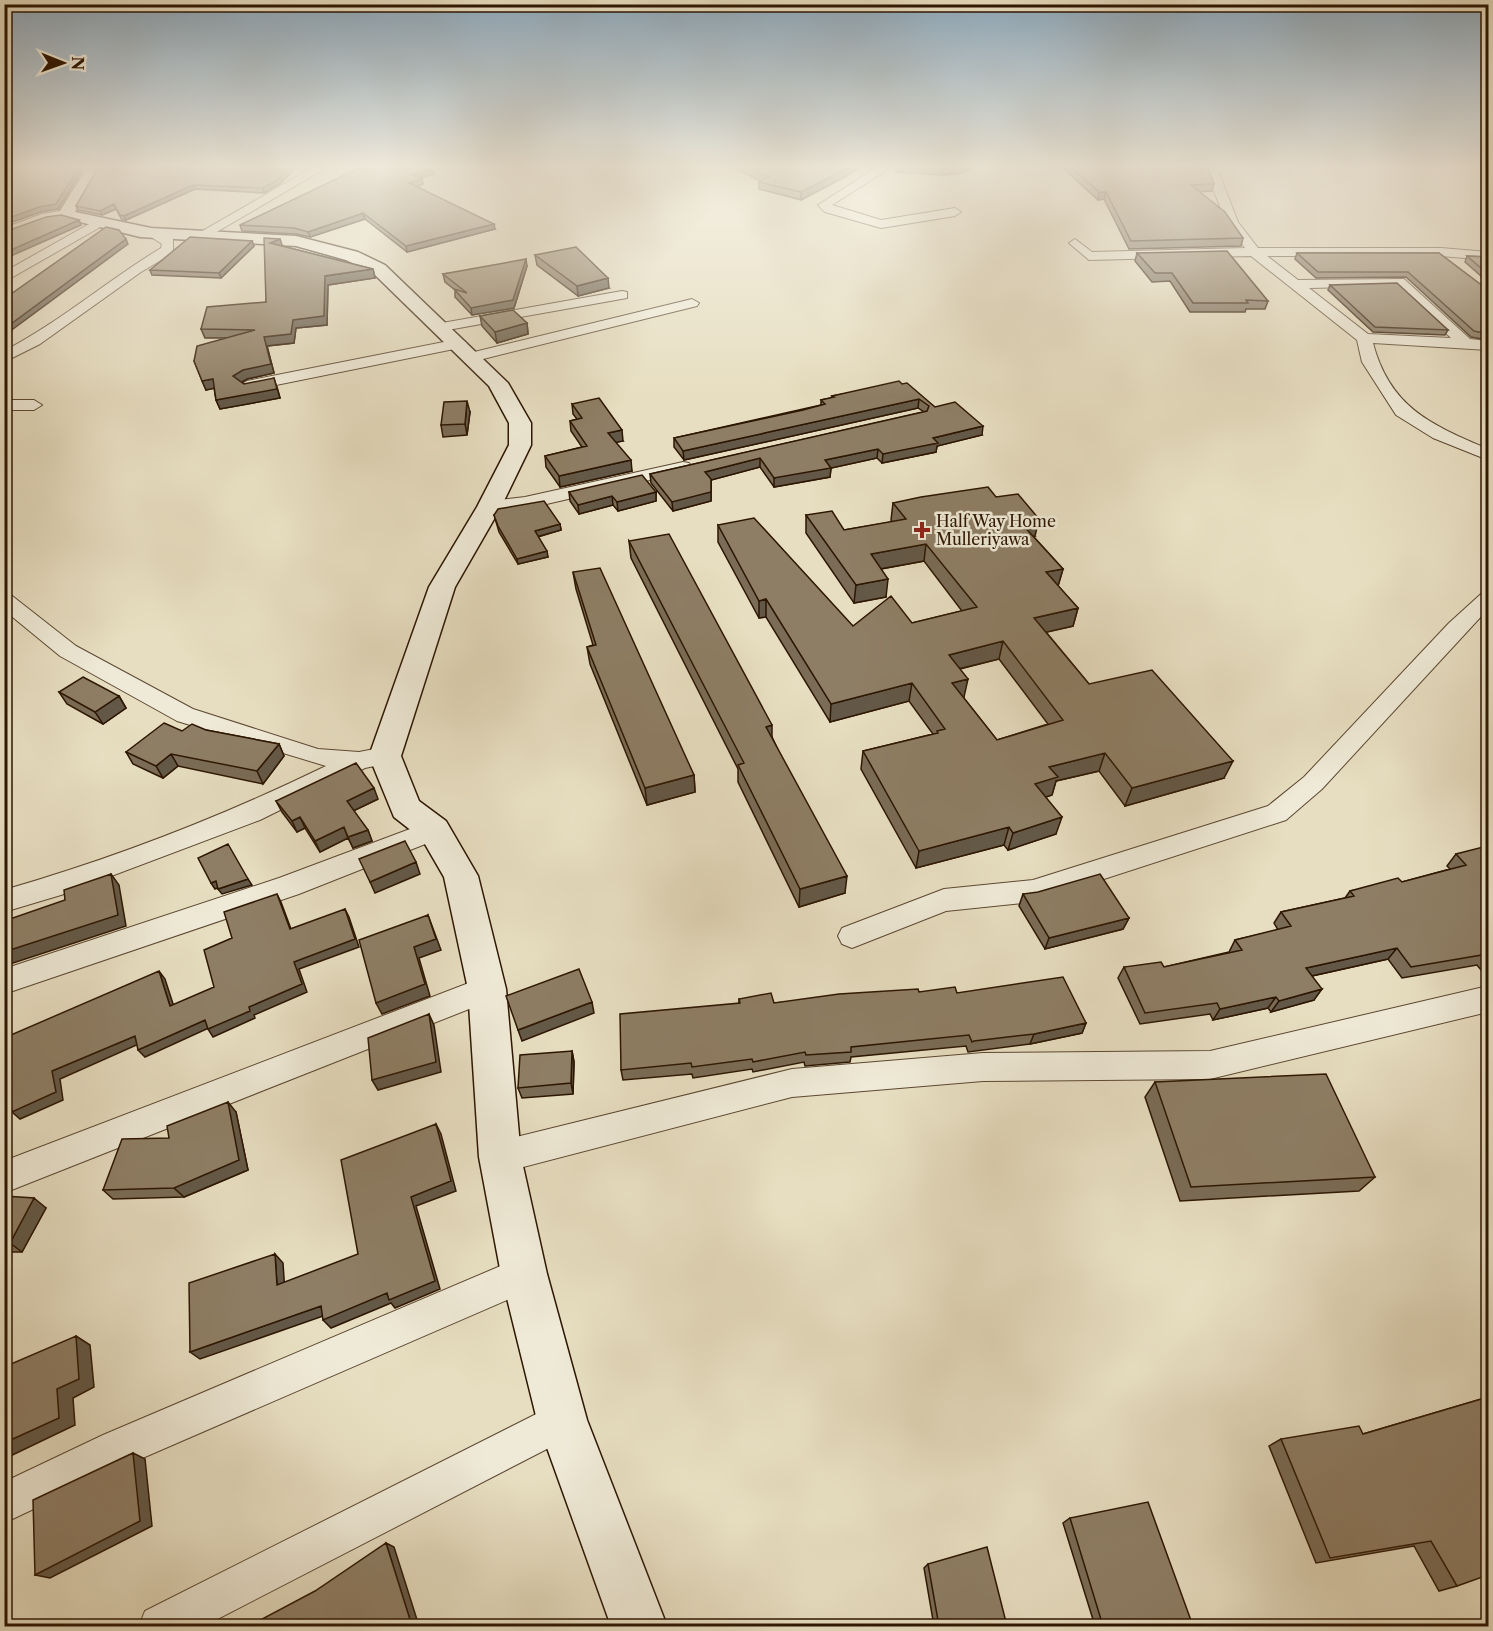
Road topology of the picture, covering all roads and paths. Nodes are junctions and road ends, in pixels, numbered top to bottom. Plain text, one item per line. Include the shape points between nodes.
1 (62, 244) edge
2 (168, 244) edge
3 (314, 244) edge
4 (1076, 244) edge
5 (1248, 244) edge
6 (1254, 252) junction
7 (1367, 252) junction
8 (1441, 252) junction
9 (1488, 256) edge
10 (1457, 265) edge
11 (4, 278) edge
12 (1399, 282) junction
13 (1295, 284) junction
14 (622, 295) dead end
15 (692, 303) dead end
16 (1364, 338) junction
17 (457, 343) junction
18 (1466, 343) junction
19 (1488, 345) edge
20 (4, 357) edge
21 (248, 387) edge
22 (4, 405) edge
23 (34, 405) dead end
24 (1488, 455) edge
25 (699, 464) edge
26 (489, 507) junction
27 (1488, 598) edge
28 (4, 599) edge
29 (372, 759) junction
30 (434, 830) junction
31 (4, 901) edge
32 (852, 936) dead end
33 (4, 982) edge
34 (487, 989) junction
35 (1488, 999) edge
36 (500, 1157) junction
37 (4, 1177) edge
38 (525, 1274) junction
39 (562, 1420) junction
40 (4, 1503) edge
41 (160, 1626) edge
42 (639, 1626) edge

1 - 11 street
2 - 20 street via 168,250 35,341
3 - 17 street via 358,256 379,269
4 - 6 street via 1089,256
5 - 6 street
6 - 7 street
6 - 13 street
7 - 8 street
7 - 12 street
8 - 9 street
8 - 10 street
12 - 13 street
12 - 18 street
13 - 16 street
14 - 17 street
15 - 17 street
16 - 18 street
16 - 24 street via 1370,362 1402,411 1438,434
17 - 21 street
17 - 26 street via 498,383 520,423 520,445
18 - 19 street
22 - 23 street
25 - 26 street via 525,503
26 - 29 street via 442,587
27 - 32 street via 1313,783 1277,813 1033,891 944,900
28 - 29 street via 68,651 185,716 317,757
29 - 30 street via 406,808
29 - 31 street via 251,813
30 - 33 street via 289,886
30 - 34 street via 461,876
34 - 36 street
34 - 37 street
35 - 36 street via 1210,1065 983,1067 792,1083
36 - 38 street
38 - 39 street
38 - 40 street via 117,1449
39 - 41 street
39 - 42 street

